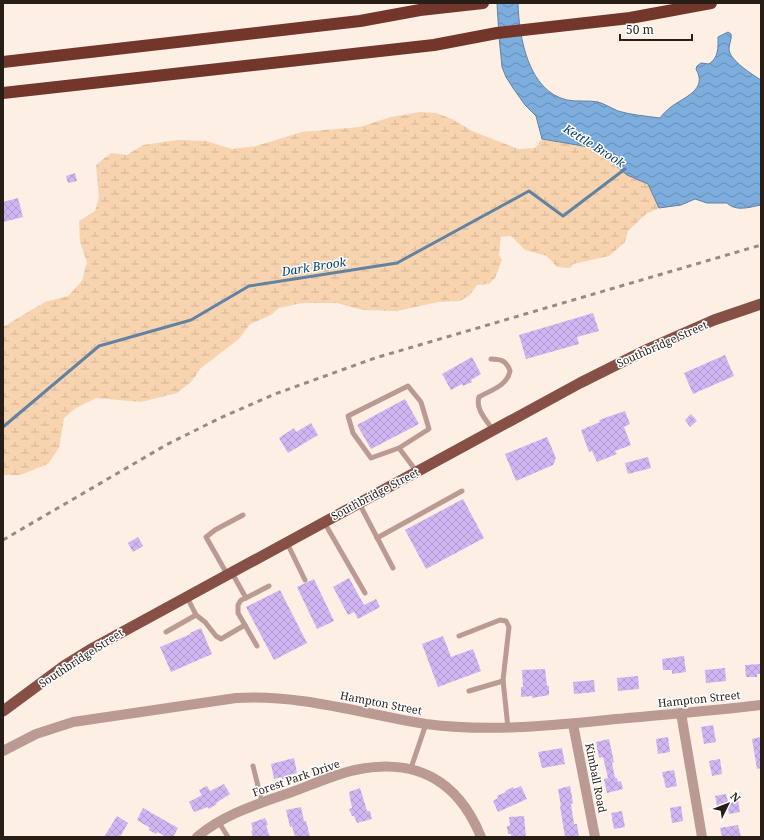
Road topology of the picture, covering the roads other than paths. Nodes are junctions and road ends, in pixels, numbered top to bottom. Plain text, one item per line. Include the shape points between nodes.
1 (483, 3) edge
2 (711, 3) edge
3 (3, 62) edge
4 (3, 93) edge
5 (761, 304) edge
6 (491, 359) dead end
7 (493, 430) junction
8 (398, 448) junction
9 (417, 472) junction
10 (462, 491) dead end
11 (359, 503) junction
12 (243, 515) dead end
13 (324, 522) junction
14 (377, 538) junction
15 (286, 542) junction
16 (393, 568) dead end
17 (229, 573) junction
18 (305, 580) dead end
19 (269, 586) dead end
20 (365, 594) dead end
21 (187, 596) junction
22 (246, 598) junction
23 (196, 615) junction
24 (245, 626) junction
25 (166, 632) dead end
26 (459, 636) dead end
27 (257, 646) dead end
28 (503, 681) junction
29 (470, 691) dead end
30 (761, 705) edge
31 (3, 712) edge
32 (681, 713) junction
33 (426, 724) junction
34 (572, 724) junction
35 (508, 728) junction
36 (3, 751) edge
37 (253, 766) dead end
38 (411, 768) junction
39 (262, 802) junction
40 (218, 821) junction
41 (197, 837) edge
42 (228, 837) edge
43 (481, 837) edge
44 (595, 837) edge
45 (702, 837) edge

1 - 3 highway via 420,10 360,21
2 - 4 highway via 630,18 497,33 434,45
5 - 7 main road, Southbridge Street via 714,320 648,349
6 - 7 lane via 504,362 510,371 504,384 478,397 479,409
7 - 9 main road, Southbridge Street
8 - 8 lane via 429,429 422,402 408,386 348,416 353,433 371,458
8 - 9 lane
9 - 11 main road, Southbridge Street
10 - 14 lane
11 - 13 main road, Southbridge Street
11 - 14 lane
12 - 17 lane via 206,537
13 - 15 main road, Southbridge Street
13 - 20 lane
14 - 16 lane
15 - 17 main road, Southbridge Street
15 - 18 lane
17 - 21 main road, Southbridge Street
17 - 22 lane
19 - 22 lane
21 - 23 lane
21 - 31 main road, Southbridge Street via 92,648
22 - 24 lane via 238,605 238,613
23 - 24 lane via 221,639
23 - 25 lane
24 - 27 lane
26 - 28 lane via 500,620 506,621 509,627
28 - 29 lane
28 - 35 lane
30 - 32 street, Hampton Street
32 - 34 street, Hampton Street
32 - 45 street
33 - 35 street, Hampton Street via 461,728
33 - 36 street, Hampton Street via 291,699 236,698 73,722 36,734
33 - 38 lane
34 - 35 street, Hampton Street
34 - 44 street, Kimball Road
37 - 39 lane
38 - 39 street, Forest Park Drive via 382,766 354,770
38 - 43 street, Forest Park Drive via 430,776 451,791 468,812
39 - 40 street, Forest Park Drive
40 - 41 street, Forest Park Drive
40 - 42 lane

